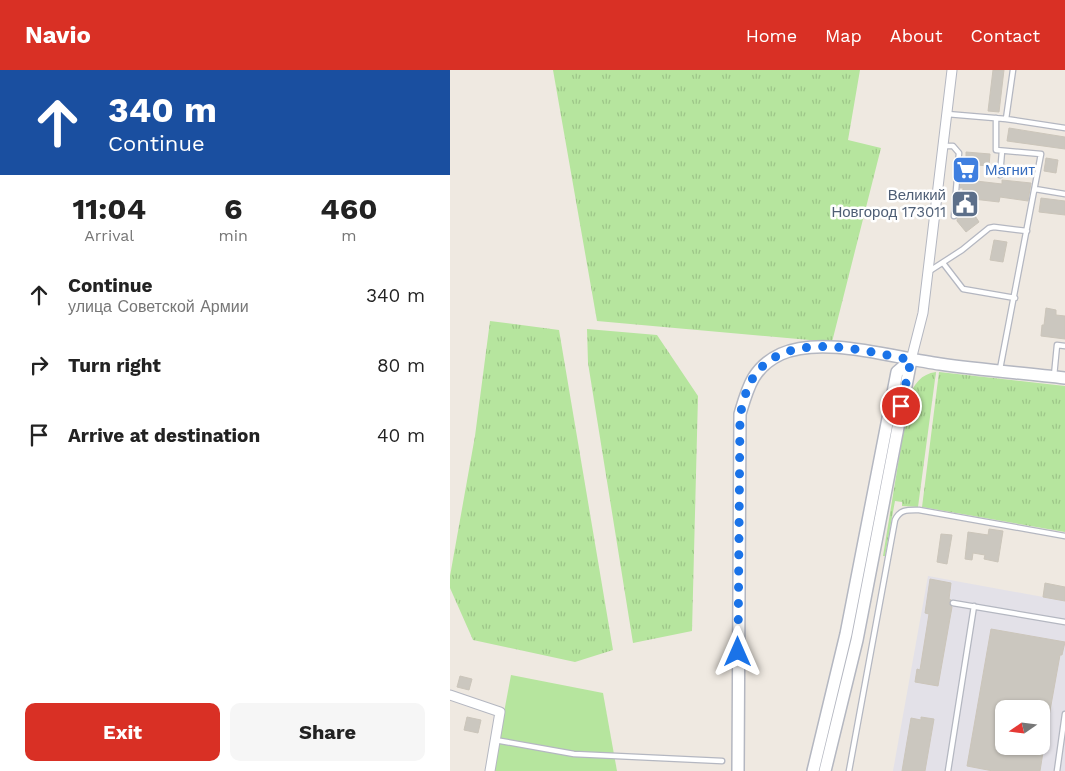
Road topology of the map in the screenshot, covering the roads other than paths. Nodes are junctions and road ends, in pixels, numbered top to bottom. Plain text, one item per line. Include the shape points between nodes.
1 (952, 70) edge
2 (1013, 70) edge
3 (947, 114) junction
4 (996, 118) junction
5 (1006, 119) junction
6 (1065, 128) edge
7 (944, 146) junction
8 (1002, 151) junction
9 (1000, 175) dead end
10 (1035, 189) junction
11 (1065, 194) edge
12 (954, 216) dead end
13 (1027, 231) junction
14 (943, 263) junction
15 (928, 272) junction
16 (1015, 298) junction
17 (1065, 346) edge
18 (911, 360) junction
19 (1000, 371) junction
20 (1060, 377) edge
21 (1065, 536) edge
22 (953, 603) dead end
23 (974, 606) junction
24 (1065, 622) edge
25 (450, 696) edge
26 (1065, 714) edge
27 (495, 740) junction
28 (722, 761) dead end
29 (490, 771) edge
30 (738, 771) edge
31 (814, 771) edge
32 (825, 771) edge
33 (849, 771) edge
34 (948, 771) edge
35 (1057, 771) edge

1 - 3 street
2 - 5 lane
3 - 4 lane
3 - 7 street
4 - 5 lane
4 - 8 lane via 996,150
5 - 6 lane
7 - 12 lane via 953,146 959,153
7 - 15 street
8 - 9 lane
8 - 10 lane via 1041,154
10 - 11 lane
10 - 13 lane
13 - 14 lane via 989,228
13 - 16 lane
14 - 15 lane
14 - 16 lane via 963,289
15 - 18 street via 923,313
16 - 19 lane
17 - 20 lane via 1058,345
18 - 19 main road
18 - 30 main road via 824,346 796,348 760,368 748,385 740,414
18 - 31 main road via 897,372 846,634
18 - 32 main road via 857,640
19 - 20 main road
21 - 33 lane via 919,510 906,510 898,515
22 - 23 lane
23 - 24 lane
23 - 34 lane
25 - 27 street via 500,712
26 - 35 lane
27 - 28 lane via 574,754
27 - 29 street

